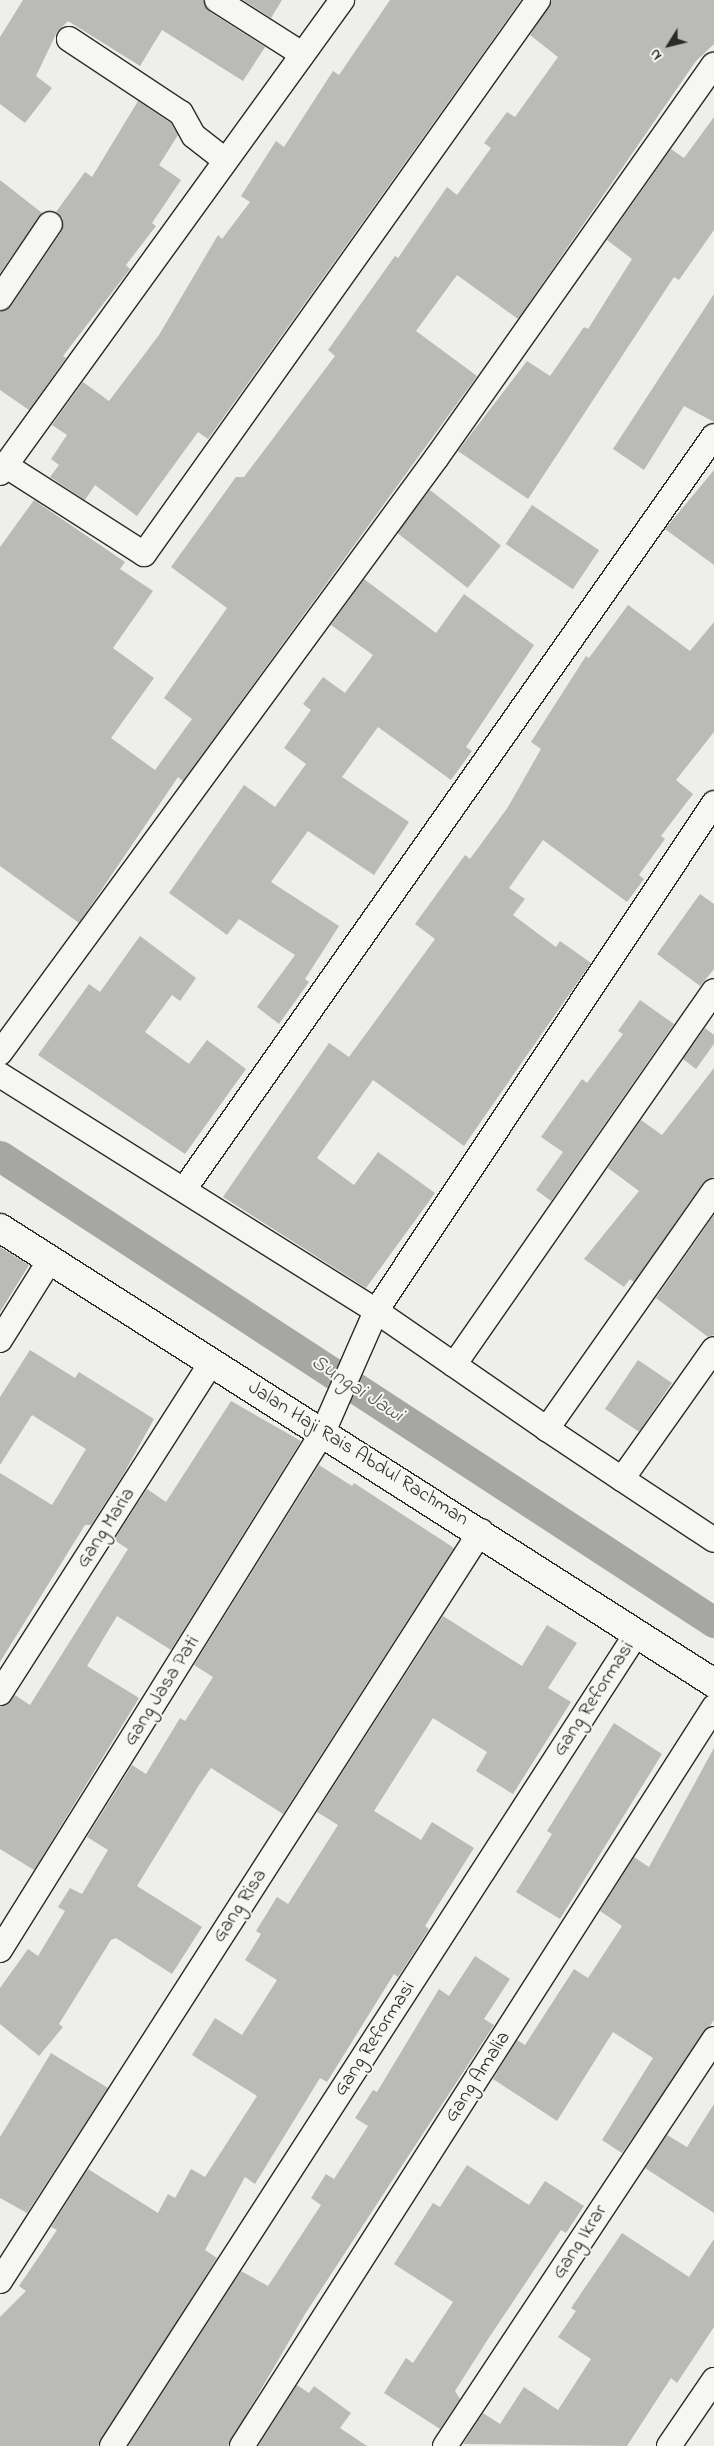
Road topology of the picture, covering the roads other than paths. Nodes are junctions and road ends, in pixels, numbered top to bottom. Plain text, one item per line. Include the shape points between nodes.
1 (217, 0) edge
2 (342, 0) edge
3 (538, 0) edge
4 (69, 39) dead end
5 (302, 54) junction
6 (714, 65) edge
7 (225, 160) junction
8 (50, 224) dead end
9 (0, 298) edge
10 (714, 436) edge
11 (3, 469) edge
12 (714, 803) edge
13 (714, 991) edge
14 (0, 1054) edge
15 (0, 1075) edge
16 (185, 1188) junction
17 (714, 1191) edge
18 (0, 1228) edge
19 (50, 1260) junction
20 (371, 1319) junction
21 (0, 1340) edge
22 (714, 1348) edge
23 (212, 1362) junction
24 (454, 1365) junction
25 (547, 1429) junction
26 (323, 1432) junction
27 (622, 1479) junction
28 (481, 1531) junction
29 (714, 1540) edge
30 (637, 1632) junction
31 (714, 1683) edge
32 (0, 1693) edge
33 (714, 1707) edge
34 (0, 1950) edge
35 (714, 2039) edge
36 (0, 2281) edge
37 (714, 2380) edge
38 (112, 2446) edge
39 (242, 2446) edge
40 (445, 2446) edge
41 (669, 2446) edge

1 - 5 street
2 - 5 street
3 - 11 street via 144,554
4 - 7 street via 181,113 194,136
5 - 7 street
6 - 14 street via 437,457
7 - 11 street
8 - 9 street
10 - 16 street
12 - 20 street, Gang Jasa Pati
13 - 24 street
15 - 16 street
16 - 20 street
17 - 25 street
18 - 19 street, Jalan Haji Rais Abdul Rachman
19 - 21 street
19 - 23 street, Jalan Haji Rais Abdul Rachman
20 - 24 street
20 - 26 street, Gang Jasa Pati
22 - 27 street
23 - 26 street, Jalan Haji Rais Abdul Rachman
23 - 32 street, Gang Maria
24 - 25 street
25 - 27 street
26 - 28 street, Jalan Haji Rais Abdul Rachman
26 - 34 street, Gang Jasa Pati
27 - 29 street
28 - 30 street, Jalan Haji Rais Abdul Rachman
28 - 36 street, Gang Risa
30 - 31 street, Jalan Haji Rais Abdul Rachman
30 - 38 street, Gang Reformasi
33 - 39 street, Gang Amalia
35 - 40 street, Gang Ikrar
37 - 41 street

